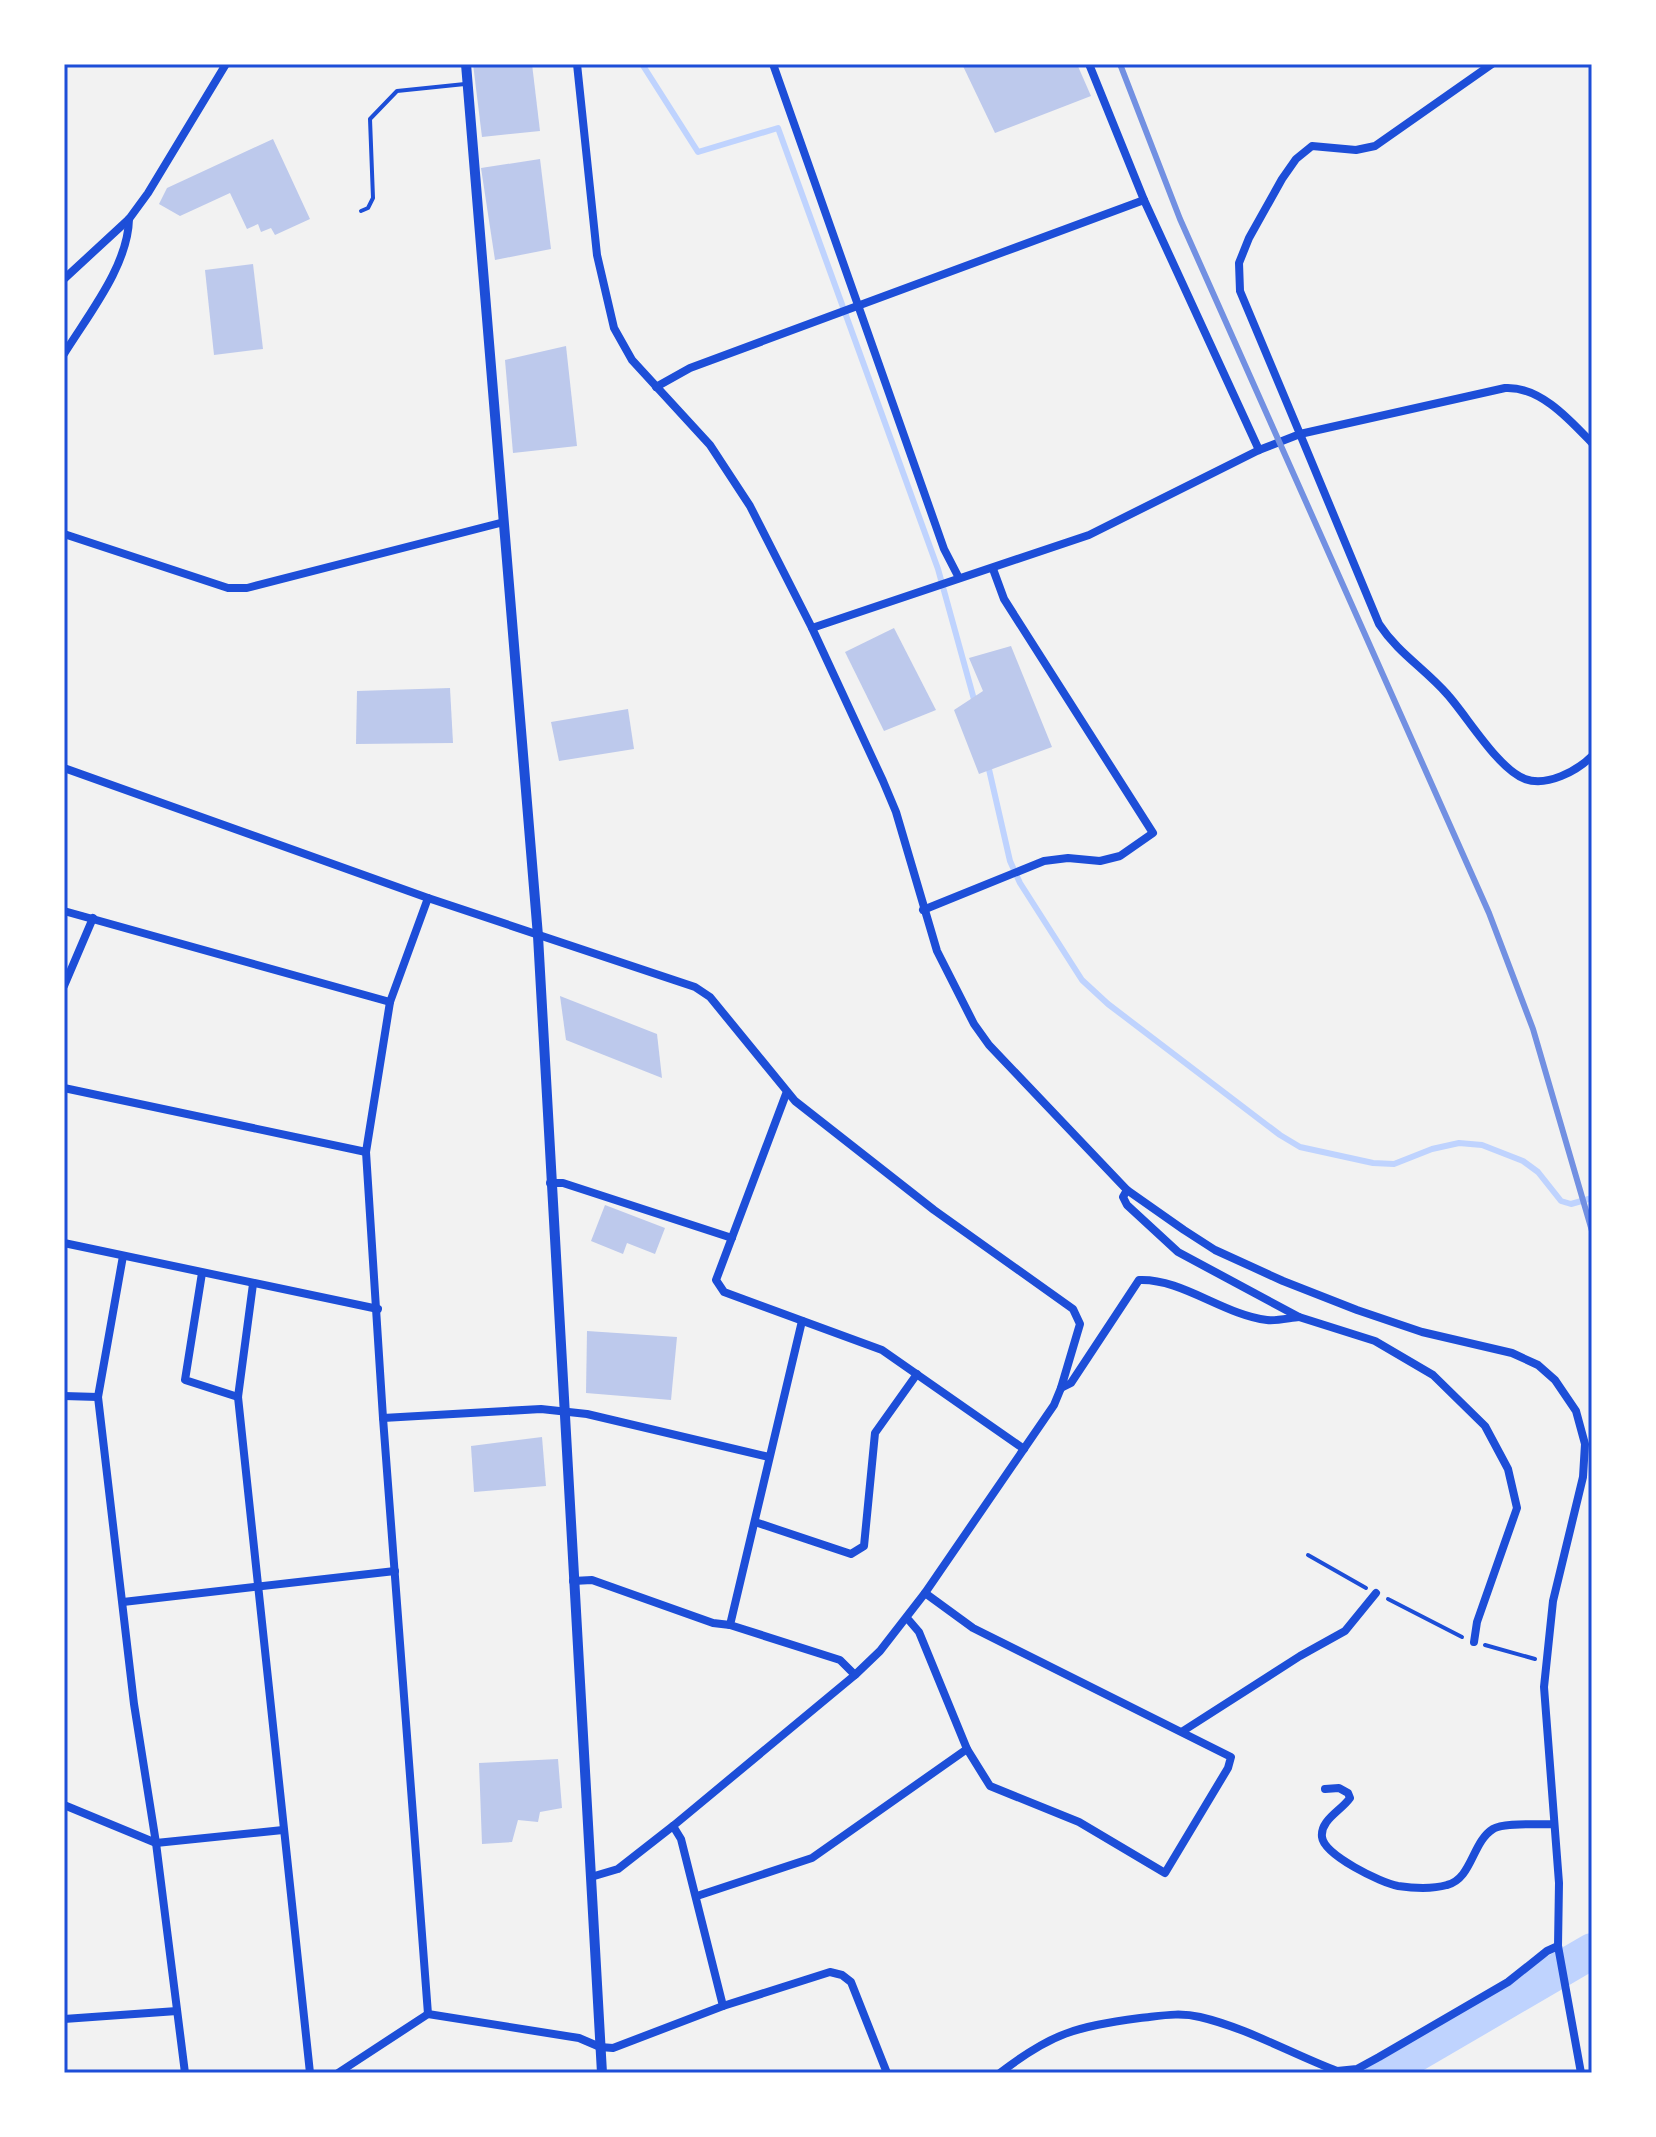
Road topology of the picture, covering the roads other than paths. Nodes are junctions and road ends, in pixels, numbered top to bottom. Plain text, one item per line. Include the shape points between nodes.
1 (226, 64) edge
2 (466, 64) edge
3 (577, 64) edge
4 (773, 64) edge
5 (1089, 64) edge
6 (1492, 64) edge
7 (467, 84) junction
8 (1144, 200) junction
9 (361, 211) dead end
10 (129, 219) junction
11 (64, 279) edge
12 (858, 306) junction
13 (64, 354) edge
14 (656, 387) junction
15 (1300, 434) junction
16 (1592, 443) edge
17 (1259, 450) junction
18 (504, 522) junction
19 (64, 534) edge
20 (993, 569) junction
21 (957, 578) junction
22 (812, 628) junction
23 (1592, 756) edge
24 (64, 768) edge
25 (428, 898) junction
26 (923, 910) junction
27 (64, 911) edge
28 (93, 918) junction
29 (538, 936) junction
30 (64, 986) edge
31 (390, 1002) junction
32 (64, 1088) edge
33 (786, 1094) junction
34 (366, 1152) junction
35 (550, 1183) junction
36 (1127, 1190) junction
37 (732, 1238) junction
38 (64, 1243) edge
39 (123, 1256) junction
40 (202, 1273) junction
41 (253, 1284) junction
42 (378, 1309) junction
43 (1299, 1317) junction
44 (802, 1321) junction
45 (917, 1374) junction
46 (1061, 1388) junction
47 (64, 1396) edge
48 (98, 1397) junction
49 (238, 1397) junction
50 (564, 1411) junction
51 (383, 1418) junction
52 (1024, 1449) junction
53 (769, 1457) junction
54 (755, 1522) junction
55 (395, 1571) junction
56 (573, 1581) junction
57 (257, 1587) junction
58 (925, 1593) junction
59 (1376, 1593) dead end
60 (123, 1602) junction
61 (907, 1618) junction
62 (730, 1625) junction
63 (1474, 1642) road end
64 (855, 1675) junction
65 (1183, 1731) junction
66 (967, 1749) junction
67 (1325, 1789) dead end
68 (64, 1805) edge
69 (1554, 1824) junction
70 (673, 1826) junction
71 (283, 1830) junction
72 (156, 1843) junction
73 (591, 1877) junction
74 (697, 1896) junction
75 (1558, 1946) junction
76 (723, 2006) junction
77 (177, 2011) junction
78 (428, 2014) junction
79 (64, 2019) edge
80 (600, 2047) junction
81 (185, 2073) edge
82 (310, 2073) edge
83 (338, 2073) edge
84 (602, 2073) edge
85 (887, 2073) edge
86 (1000, 2073) edge
87 (1581, 2073) edge

1 - 10 street
2 - 7 street
3 - 14 street via 605,293 614,328
4 - 12 street
5 - 8 street
6 - 15 street via 1375,146 1312,146 1282,179 1249,238 1239,263 1240,291
7 - 9 lane via 397,91 370,119 373,198
7 - 18 street
8 - 12 street
8 - 17 street
10 - 11 street
10 - 13 street via 120,262
12 - 14 street via 690,368
12 - 21 street
14 - 22 street via 710,445 750,506
15 - 16 street via 1519,387 1534,393
15 - 17 street
15 - 23 street via 1379,624 1393,645 1448,696 1509,768 1527,780 1555,778
17 - 20 street via 1089,535
18 - 19 street via 247,588 228,588
18 - 29 street
20 - 21 street
20 - 26 street via 1012,612 1153,833 1120,856 1044,861
21 - 22 street
22 - 26 street via 888,791
24 - 25 street
25 - 29 street
25 - 31 street
26 - 36 street via 945,970 989,1045
27 - 28 street
28 - 30 street
28 - 31 street
29 - 33 street via 695,987 710,997
29 - 35 street
31 - 34 street
32 - 34 street
33 - 37 street
33 - 46 street via 934,1210 1073,1309 1080,1324
34 - 42 street
35 - 37 street
35 - 50 street
36 - 43 street via 1127,1205 1178,1252
36 - 69 street via 1215,1250 1283,1281 1422,1332 1512,1353 1538,1365 1576,1411 1585,1444 1583,1477 1553,1601 1545,1661
37 - 44 street via 716,1280 724,1292
38 - 39 street
39 - 40 street
39 - 48 street
40 - 41 street
40 - 49 street via 185,1380
41 - 42 street
41 - 49 street
42 - 51 street
43 - 46 street via 1269,1321 1154,1279 1139,1280 1071,1383
43 - 63 street via 1375,1341 1433,1375 1485,1426 1508,1469 1517,1508
44 - 45 street via 882,1350
44 - 53 street
45 - 52 street
45 - 54 street via 875,1433 864,1546 851,1554
46 - 52 street
47 - 48 street
48 - 60 street
49 - 57 street
50 - 51 street
50 - 53 street
50 - 56 street
51 - 55 street
52 - 58 street
53 - 54 street
54 - 62 street
55 - 57 street
55 - 78 street
56 - 62 street via 592,1580
56 - 73 street
57 - 60 street
57 - 71 street
58 - 61 street
58 - 65 street via 984,1635
59 - 65 street via 1345,1631
60 - 72 street
61 - 64 street
61 - 66 street via 919,1632
62 - 64 street via 840,1660
64 - 70 street
65 - 66 street via 1231,1757 1165,1873 1079,1822 990,1786
66 - 74 street via 812,1858
67 - 69 street via 1339,1788 1350,1798 1324,1825 1326,1846 1398,1886 1450,1885 1493,1829
68 - 72 street
69 - 75 street
70 - 73 street via 618,1869
70 - 74 street
71 - 72 street
71 - 82 street
72 - 77 street
73 - 80 street
74 - 76 street
75 - 86 street via 1508,1982 1348,2072 1200,2017 1174,2013 1074,2030 1039,2044
75 - 87 street
76 - 80 street via 613,2048
76 - 85 street via 830,1972 842,1975 851,1982
77 - 79 street
77 - 81 street
78 - 80 street via 579,2038
78 - 83 street
80 - 84 street

